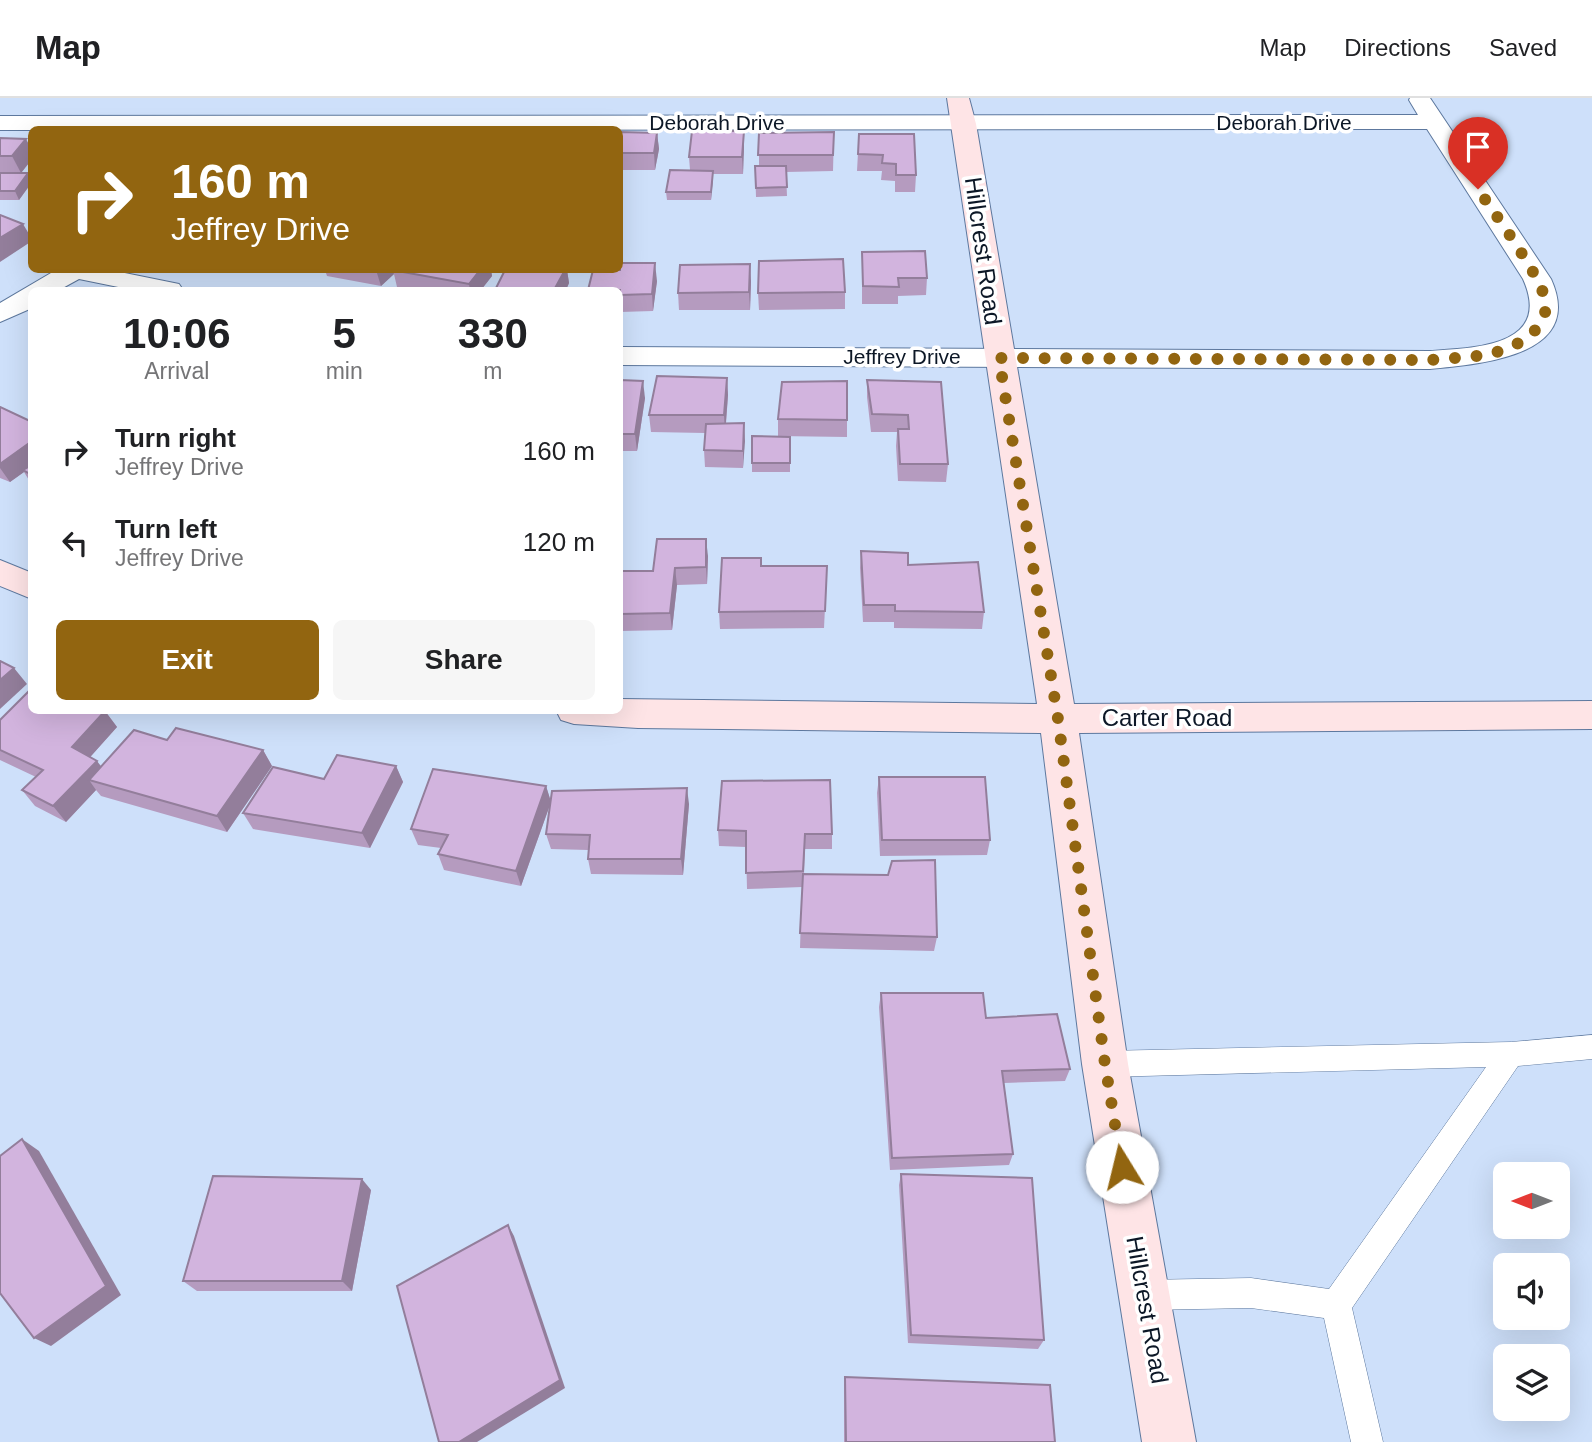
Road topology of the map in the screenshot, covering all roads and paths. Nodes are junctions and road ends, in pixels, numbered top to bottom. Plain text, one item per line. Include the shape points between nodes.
1 (230, 98) edge
2 (1419, 98) edge
3 (961, 111) edge
4 (1434, 122) junction
5 (0, 123) edge
6 (213, 126) edge
7 (69, 273) edge
8 (88, 273) edge
9 (45, 287) edge
10 (155, 287) edge
11 (28, 298) edge
12 (0, 314) edge
13 (623, 356) edge
14 (999, 358) junction
15 (0, 572) edge
16 (28, 585) edge
17 (623, 713) edge
18 (1592, 715) edge
19 (1058, 719) junction
20 (1592, 1047) edge
21 (1511, 1054) junction
22 (1105, 1064) junction
23 (1144, 1295) junction
24 (1336, 1305) junction
25 (1169, 1442) edge
26 (1367, 1442) edge

1 - 6 street
2 - 4 street, Jeffrey Drive
3 - 4 street, Deborah Drive
3 - 6 street, Deborah Drive
3 - 14 street, Hillcrest Road
4 - 14 street, Jeffrey Drive via 1537,279 1546,303 1542,323 1524,340 1485,355 1430,360
5 - 6 street, Deborah Drive
7 - 9 street
8 - 10 street
11 - 12 street
13 - 14 street, Jeffrey Drive
14 - 19 street, Hillcrest Road
15 - 16 street
17 - 19 street, Carter Road
18 - 19 street, Carter Road
19 - 22 street, Hillcrest Road
20 - 21 lane
21 - 22 lane
21 - 24 lane
22 - 23 street, Hillcrest Road
23 - 24 lane via 1251,1293
23 - 25 street, Hillcrest Road
24 - 26 lane

